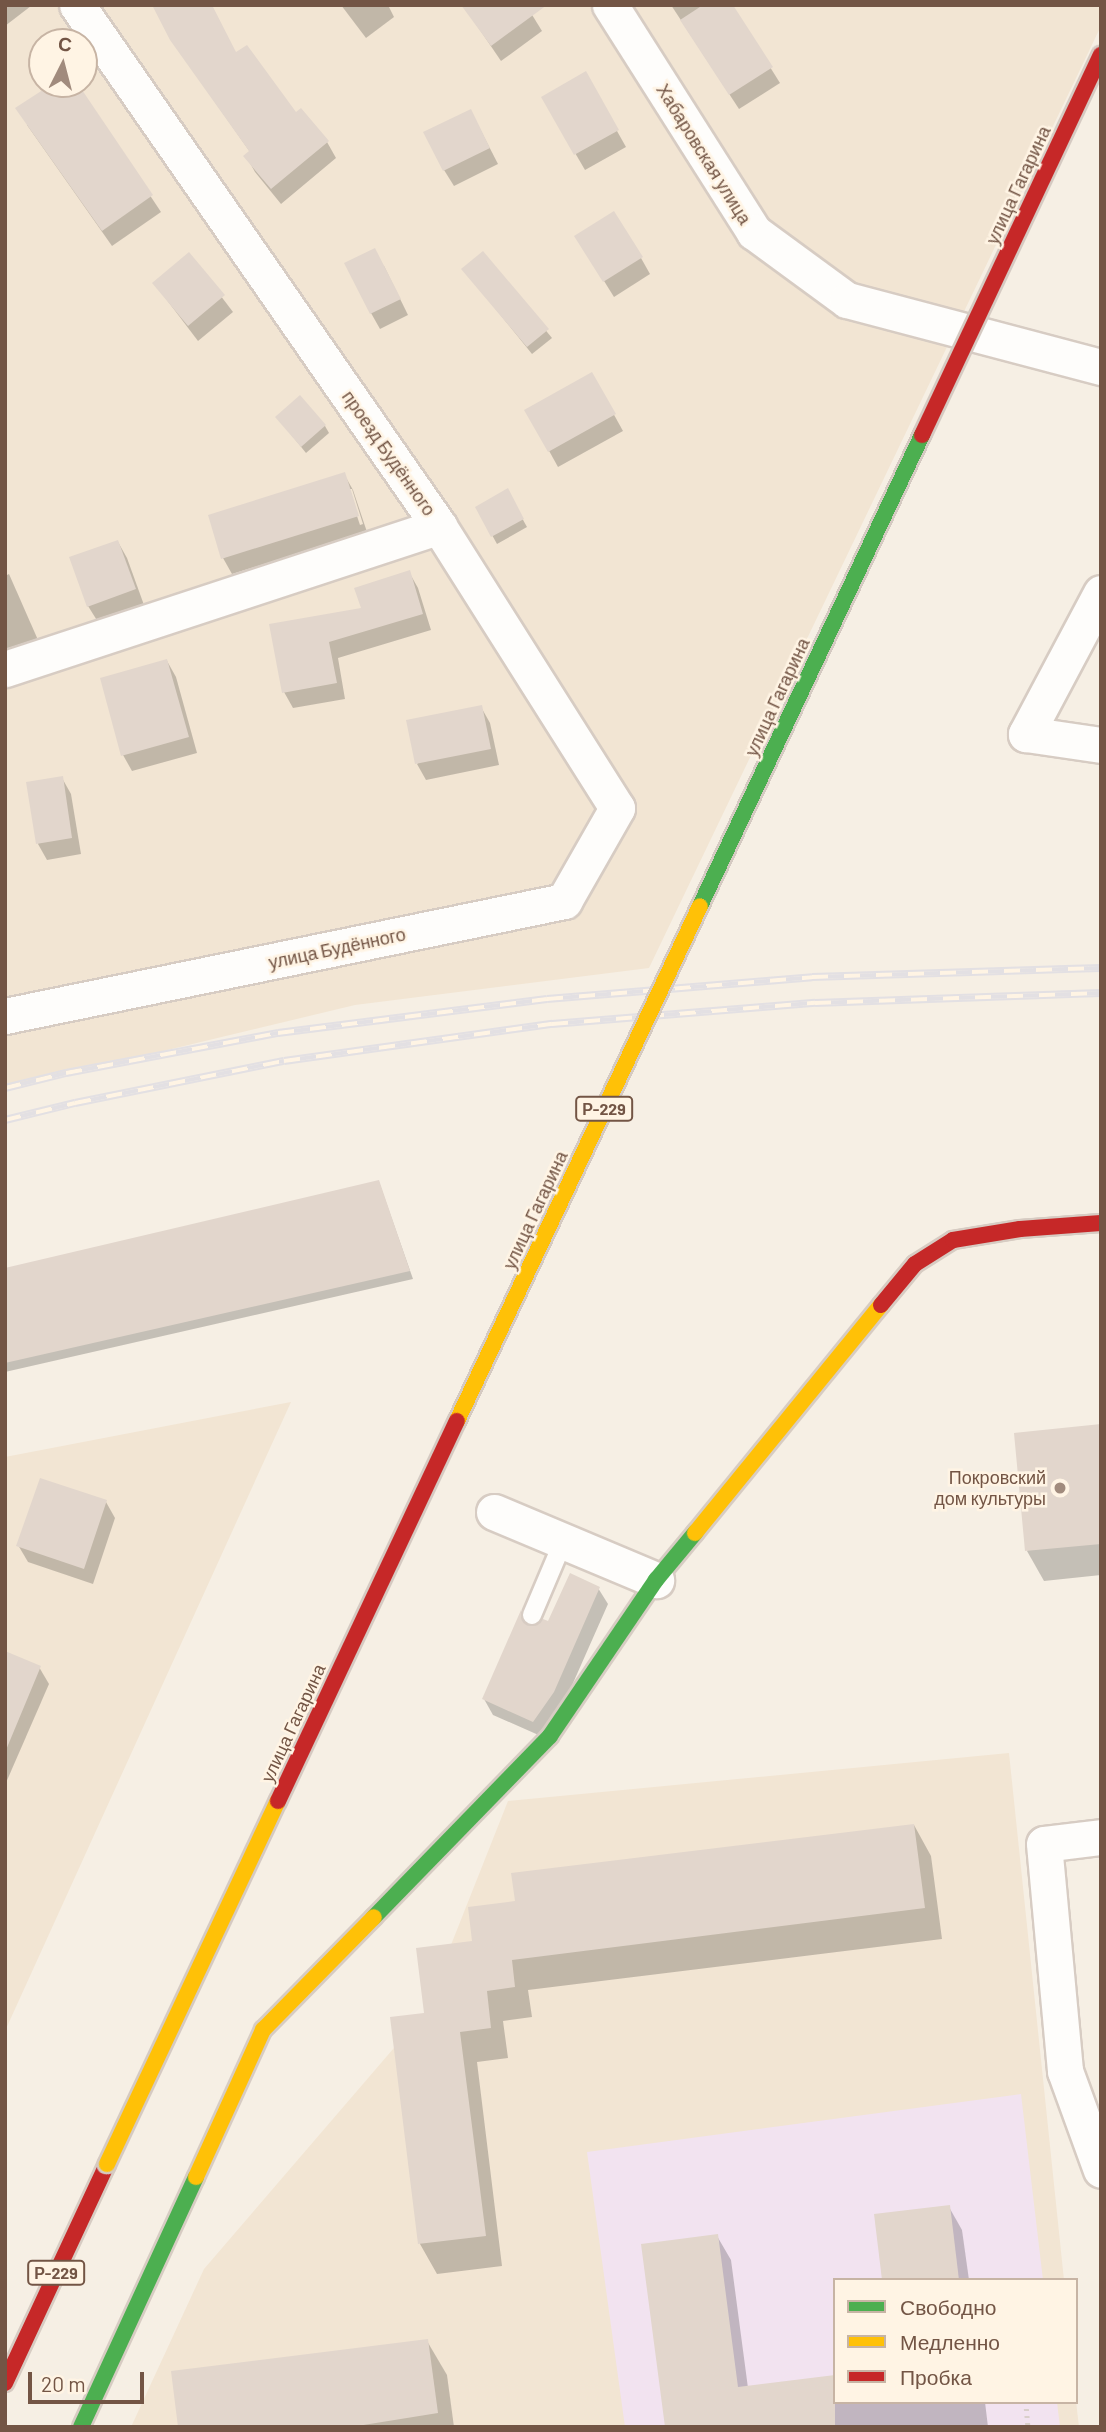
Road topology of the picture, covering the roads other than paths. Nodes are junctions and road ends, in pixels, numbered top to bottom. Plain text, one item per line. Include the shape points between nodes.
1 (77, 5) edge
2 (610, 5) edge
3 (1101, 55) edge
4 (1101, 367) edge
5 (439, 526) junction
6 (1101, 593) edge
7 (5, 669) edge
8 (1101, 745) edge
9 (5, 1016) edge
10 (1101, 1223) edge
11 (494, 1512) dead end
12 (563, 1542) junction
13 (656, 1580) junction
14 (532, 1615) dead end
15 (1101, 1837) edge
16 (1101, 2170) edge
17 (5, 2383) edge
18 (80, 2427) edge

1 - 5 street, проезд Будённого
2 - 4 street, Хабаровская улица via 754,232 847,300
3 - 17 main road, улица Гагарина / Р-229, bridge
5 - 7 street, проезд Будённого
5 - 9 street, улица Будённого via 617,808 564,901
6 - 8 street via 1026,734
10 - 13 main road via 953,1240 915,1264
11 - 12 street
12 - 13 street
12 - 14 lane
13 - 18 main road via 550,1736 263,2030
15 - 16 street via 1044,1844 1065,2071

